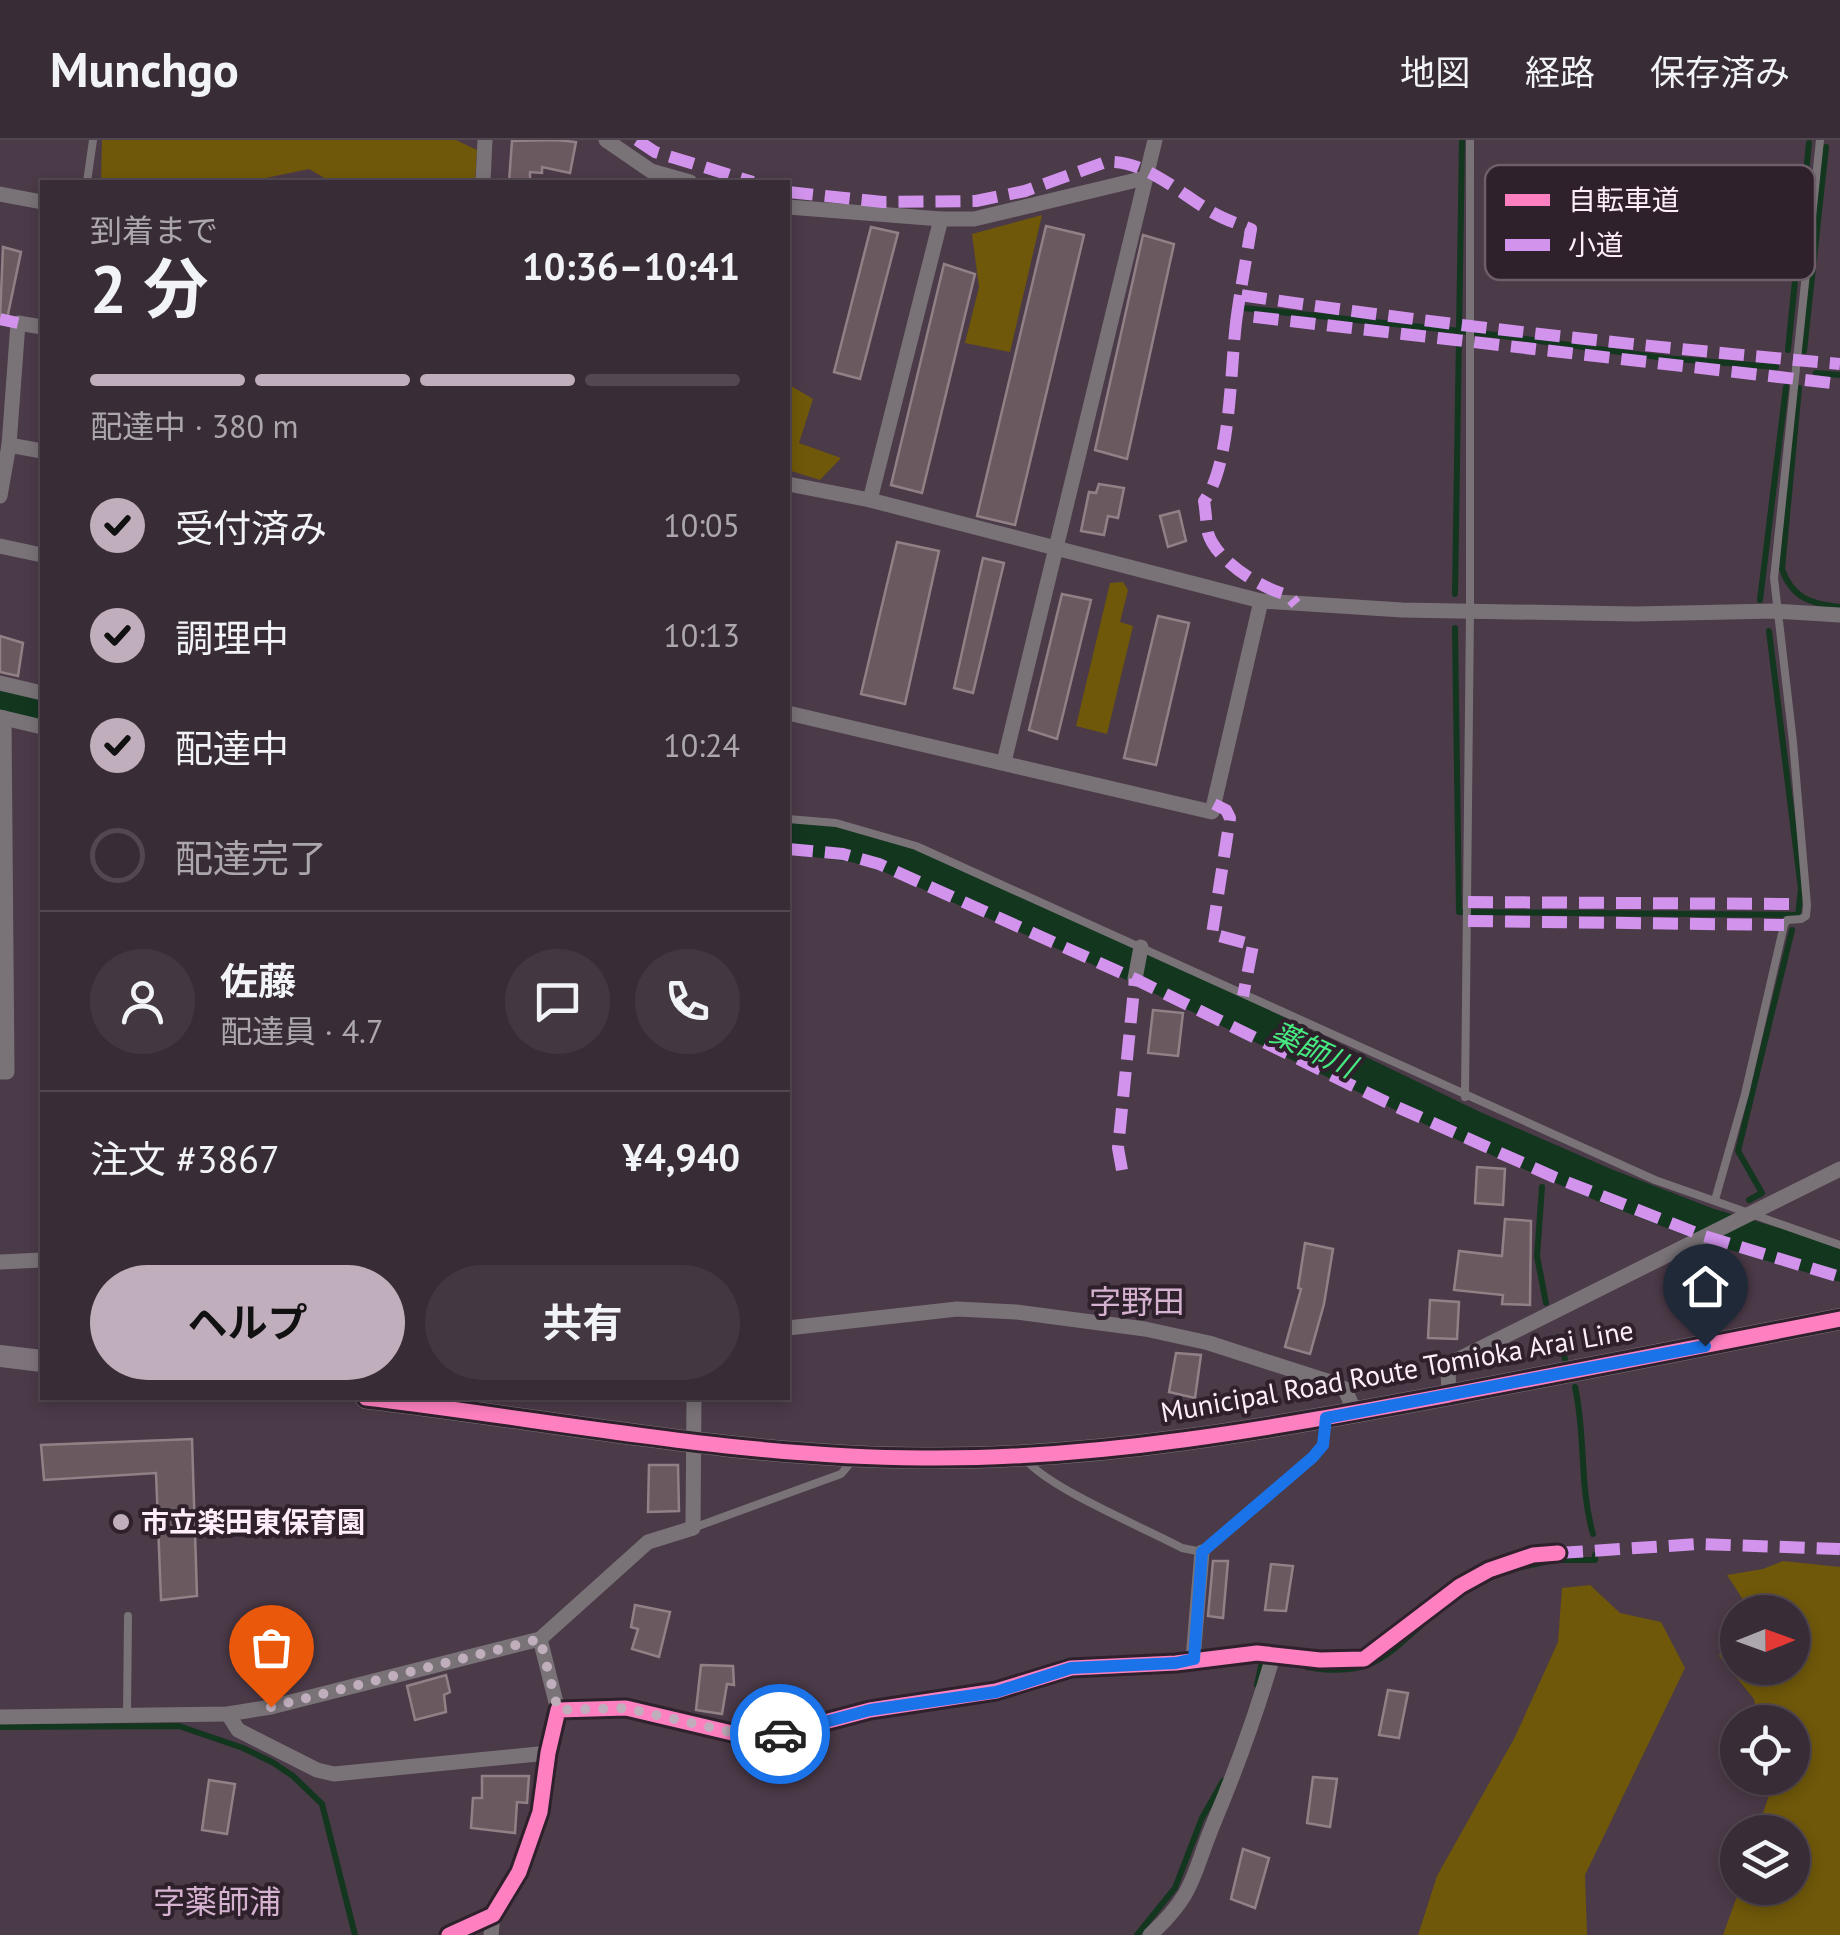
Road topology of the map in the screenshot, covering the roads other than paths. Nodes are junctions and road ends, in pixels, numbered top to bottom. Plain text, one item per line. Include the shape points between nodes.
1 (93, 140) edge
2 (485, 140) edge
3 (606, 140) edge
4 (1155, 140) edge
5 (1470, 140) edge
6 (1820, 140) edge
7 (1145, 178) junction
8 (87, 180) edge
9 (484, 180) edge
10 (683, 180) edge
11 (1815, 184) edge
12 (0, 194) edge
13 (40, 202) edge
14 (790, 207) edge
15 (941, 219) junction
16 (1804, 280) edge
17 (0, 319) edge
18 (18, 322) junction
19 (40, 327) edge
20 (9, 445) junction
21 (40, 452) edge
22 (790, 484) edge
23 (0, 496) edge
24 (870, 500) junction
25 (0, 546) edge
26 (1055, 550) junction
27 (40, 555) edge
28 (1261, 601) junction
29 (1775, 610) junction
30 (1470, 611) junction
31 (1840, 615) edge
32 (0, 683) edge
33 (40, 693) edge
34 (790, 713) edge
35 (2, 718) edge
36 (40, 727) edge
37 (1004, 762) junction
38 (790, 819) edge
39 (1141, 947) junction
40 (1135, 979) dead end
41 (0, 1072) edge
42 (1465, 1096) junction
43 (1840, 1169) edge
44 (1715, 1200) junction
45 (1752, 1212) junction
46 (1840, 1244) edge
47 (40, 1260) edge
48 (0, 1262) edge
49 (1840, 1319) edge
50 (790, 1328) edge
51 (0, 1356) edge
52 (40, 1361) edge
53 (1449, 1395) junction
54 (380, 1400) edge
55 (694, 1400) edge
56 (1356, 1413) junction
57 (1326, 1418) junction
58 (695, 1444) junction
59 (855, 1456) junction
60 (1022, 1456) junction
61 (693, 1528) junction
62 (1202, 1552) junction
63 (1558, 1553) dead end
64 (128, 1616) dead end
65 (540, 1639) junction
66 (1274, 1653) junction
67 (1194, 1659) junction
68 (558, 1710) junction
69 (228, 1714) junction
70 (128, 1715) junction
71 (0, 1718) edge
72 (548, 1753) junction
73 (494, 1915) junction
74 (449, 1935) edge
75 (490, 1935) edge
76 (1150, 1935) edge

1 - 8 lane
2 - 9 street
3 - 10 street via 652,171
4 - 7 street
5 - 30 lane
6 - 11 lane
7 - 15 street via 974,219
7 - 26 street
12 - 13 street
14 - 15 street
15 - 24 street
16 - 29 lane
17 - 18 street
18 - 19 street
18 - 20 street
20 - 21 street
20 - 23 street
22 - 24 street
24 - 26 street
25 - 27 street
26 - 28 street
26 - 37 street
28 - 30 street
28 - 37 street via 1212,812
29 - 30 street
29 - 31 street
29 - 44 lane via 1806,916 1784,924
30 - 42 lane
32 - 33 street
34 - 37 street
35 - 36 street
35 - 41 street via 7,1072
38 - 39 lane via 836,823 916,846
39 - 40 street
39 - 42 lane
42 - 44 lane
43 - 45 street
44 - 45 lane
45 - 46 lane
45 - 53 street via 1454,1361
47 - 48 street
49 - 53 street, Municipal Road Route Tomioka Arai Line
50 - 56 street via 957,1309 1145,1329 1330,1382 1345,1388
51 - 52 street
53 - 56 street, Municipal Road Route Tomioka Arai Line
54 - 58 street, Municipal Road Route Tomioka Arai Line
55 - 58 street
56 - 57 street, Municipal Road Route Tomioka Arai Line
57 - 60 street, Municipal Road Route Tomioka Arai Line via 1168,1444
57 - 62 lane via 1323,1445 1313,1457
58 - 59 street, Municipal Road Route Tomioka Arai Line
58 - 61 street
59 - 60 street, Municipal Road Route Tomioka Arai Line
59 - 61 lane via 841,1474
60 - 62 lane via 1065,1487
61 - 65 street via 648,1542
62 - 67 street
63 - 66 street via 1489,1570 1364,1659
64 - 70 lane
65 - 68 street
65 - 69 street
66 - 67 street
66 - 76 street via 1252,1733 1190,1889
67 - 68 street via 1071,1668 996,1692 870,1710 772,1736 626,1708
68 - 72 street
69 - 70 street
69 - 72 street via 238,1730 334,1774
70 - 71 street
72 - 73 street via 540,1812 520,1872
73 - 74 street
73 - 75 street

